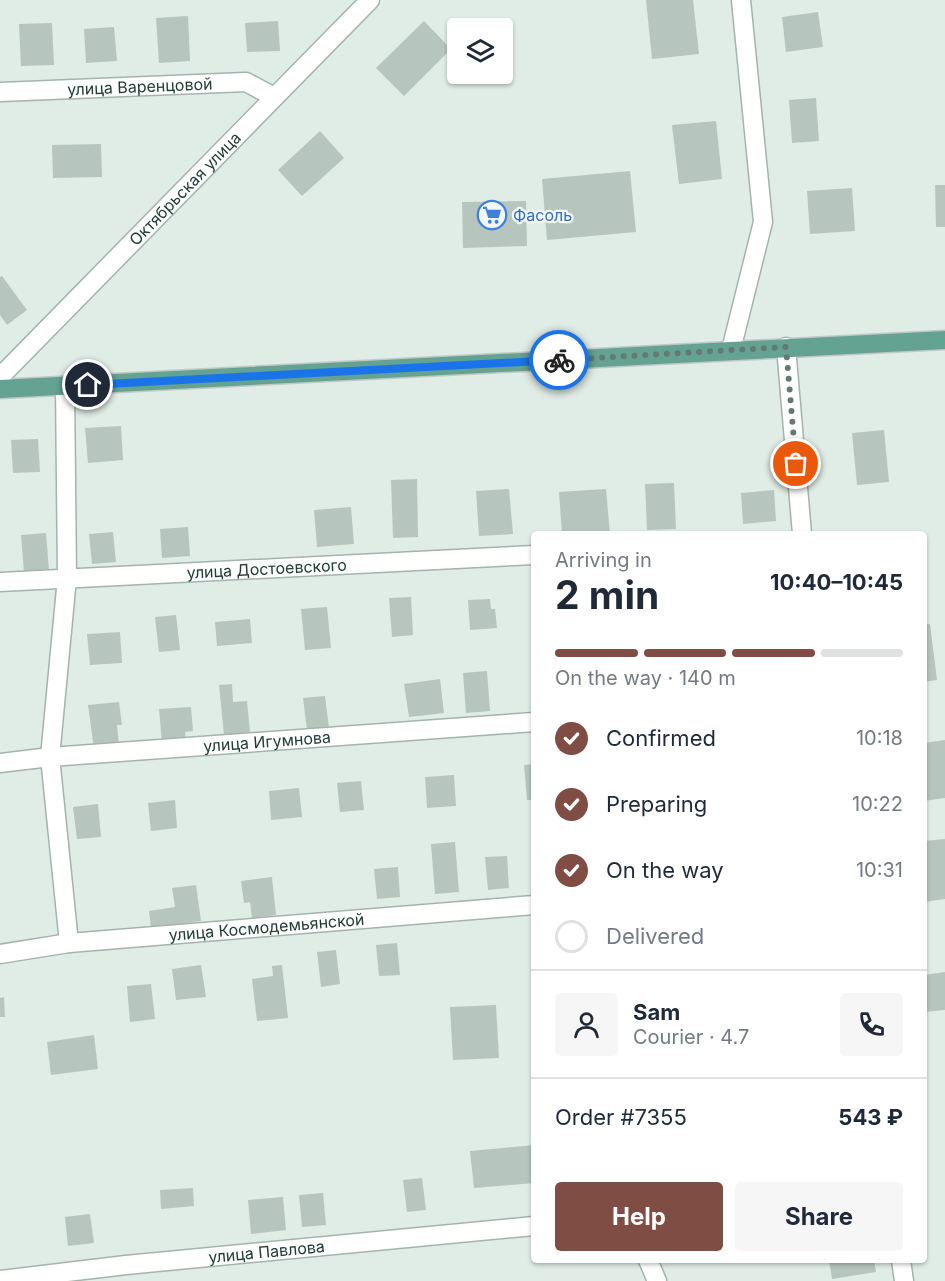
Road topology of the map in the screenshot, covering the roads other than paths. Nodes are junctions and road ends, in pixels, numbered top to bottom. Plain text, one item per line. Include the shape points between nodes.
1 (370, 0) edge
2 (741, 0) edge
3 (0, 92) edge
4 (274, 97) junction
5 (945, 340) edge
6 (786, 347) junction
7 (731, 351) junction
8 (0, 377) edge
9 (65, 386) junction
10 (0, 389) edge
11 (802, 531) edge
12 (531, 555) edge
13 (67, 578) junction
14 (0, 582) edge
15 (531, 722) edge
16 (50, 757) junction
17 (0, 763) edge
18 (531, 904) edge
19 (69, 943) junction
20 (0, 954) edge
21 (531, 1226) edge
22 (649, 1263) edge
23 (901, 1263) edge
24 (126, 1273) edge
25 (0, 1280) edge
26 (657, 1281) edge
27 (904, 1281) edge

1 - 4 street, Октябрьская улица
2 - 7 street via 763,222
3 - 4 street, улица Варенцовой via 246,82
4 - 8 street, Октябрьская улица
5 - 6 main road
6 - 7 main road
6 - 11 street
7 - 9 main road
9 - 10 main road
9 - 13 street
12 - 13 street, улица Достоевского
13 - 14 street, улица Достоевского
13 - 16 street
15 - 16 street, улица Игумнова
16 - 17 street, улица Игумнова
16 - 19 street
18 - 19 street, улица Космодемьянской
19 - 20 street, улица Космодемьянской
21 - 24 street, улица Павлова
22 - 26 street
23 - 27 street
24 - 25 street, улица Павлова

